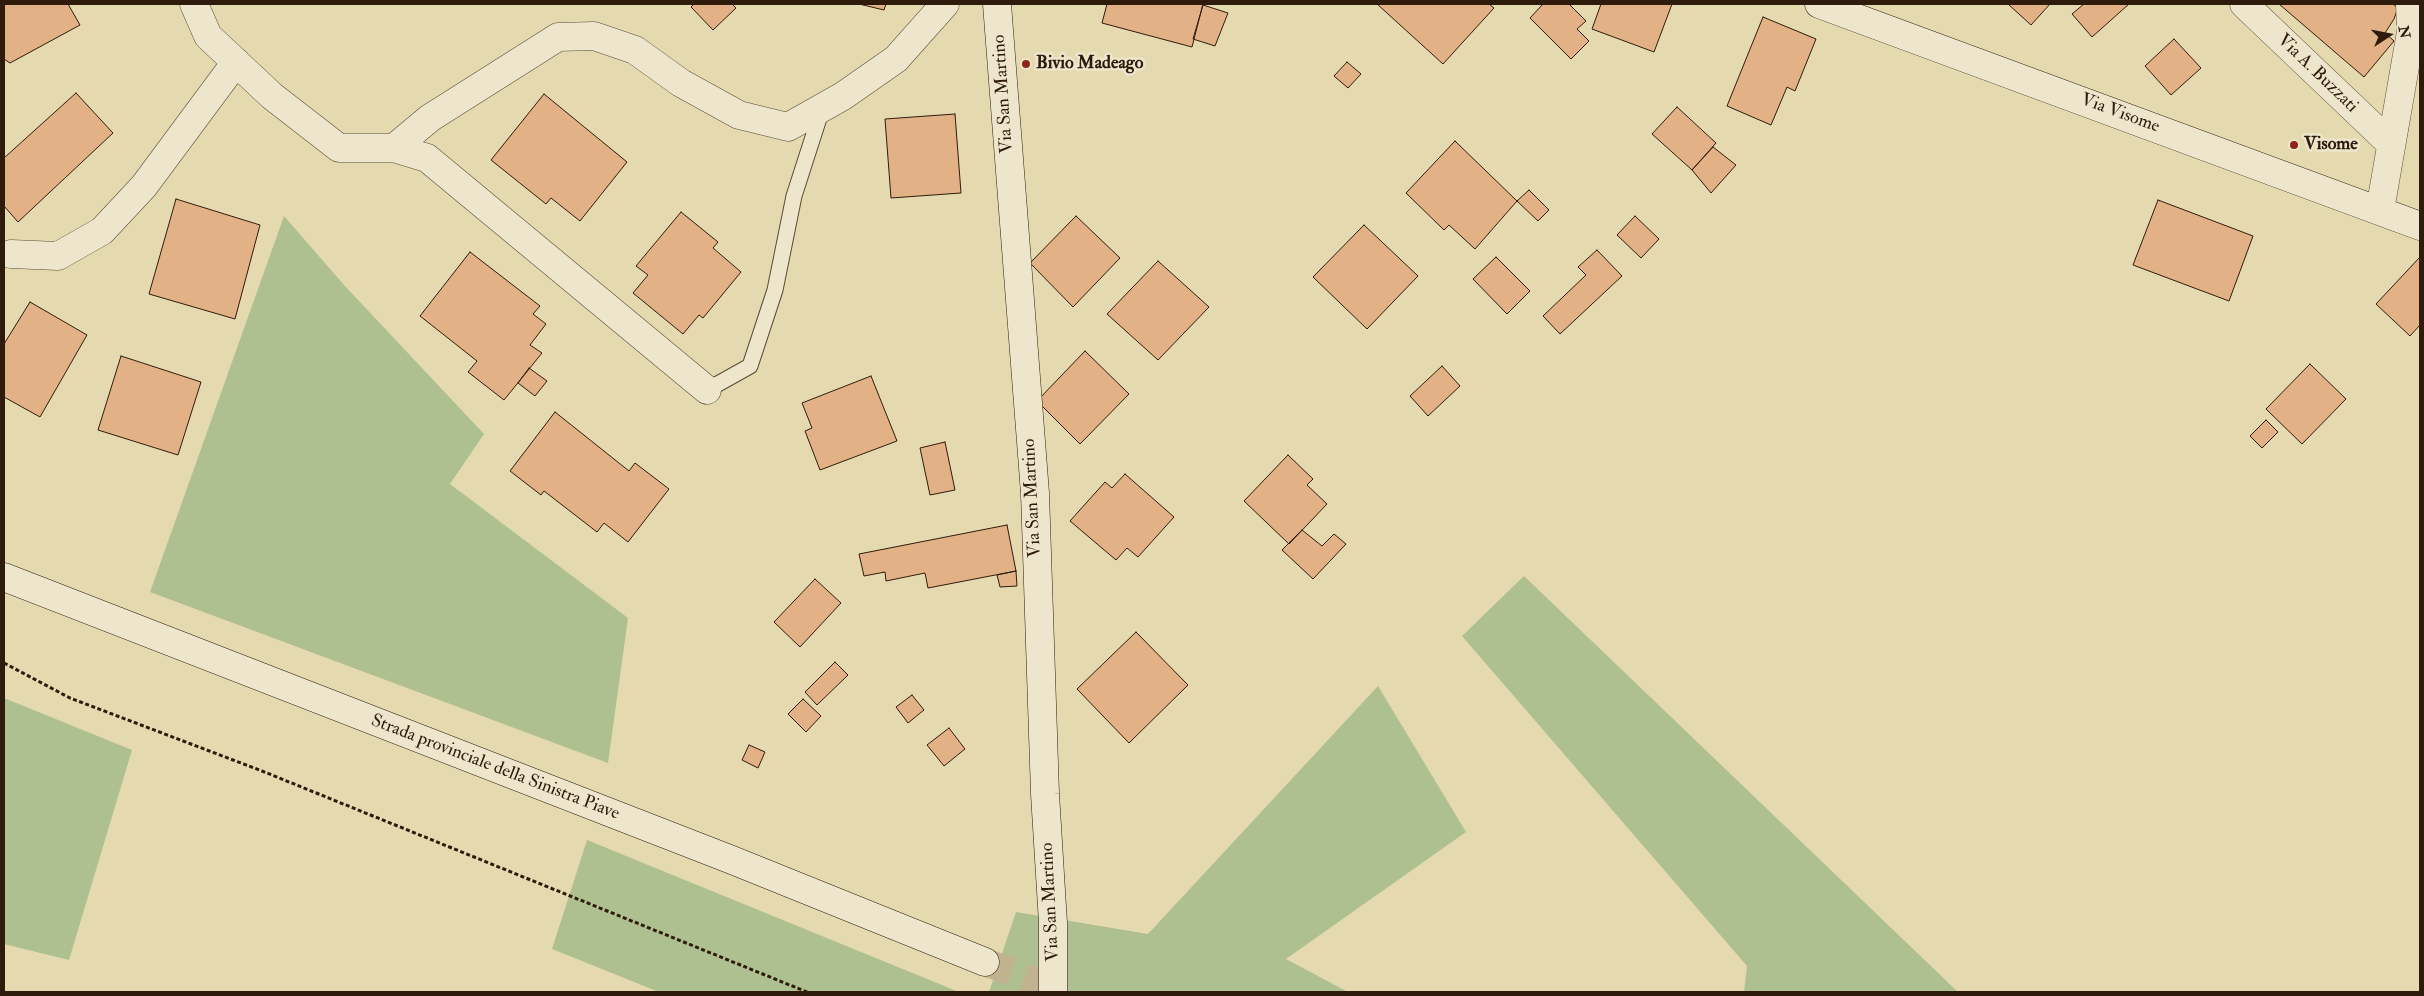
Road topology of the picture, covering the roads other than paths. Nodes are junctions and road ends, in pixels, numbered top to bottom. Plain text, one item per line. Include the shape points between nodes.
1 (194, 4) edge
2 (945, 4) edge
3 (997, 4) edge
4 (1819, 4) edge
5 (2244, 4) edge
6 (2410, 4) edge
7 (236, 62) junction
8 (822, 108) junction
9 (2390, 143) junction
10 (394, 148) junction
11 (2380, 210) junction
12 (2420, 226) edge
13 (11, 254) dead end
14 (707, 390) joint
15 (4, 577) edge
16 (985, 962) tunnel mouth
17 (1053, 992) edge

1 - 7 street via 208,36
2 - 8 street via 896,59
3 - 17 street, Via San Martino via 1035,493
4 - 11 street, Via Visome
5 - 9 street, Via A. Buzzati
6 - 9 street via 2411,32
7 - 10 street via 272,96 339,148
7 - 13 street via 144,186 102,231 58,256
8 - 10 street via 788,127 740,115 681,84 635,50 594,36 558,37 430,118
8 - 14 lane via 794,196 775,290 750,366
9 - 11 street
10 - 14 street via 427,158
11 - 12 street, Via Visome
15 - 16 street, Strada provinciale della Sinistra Piave

